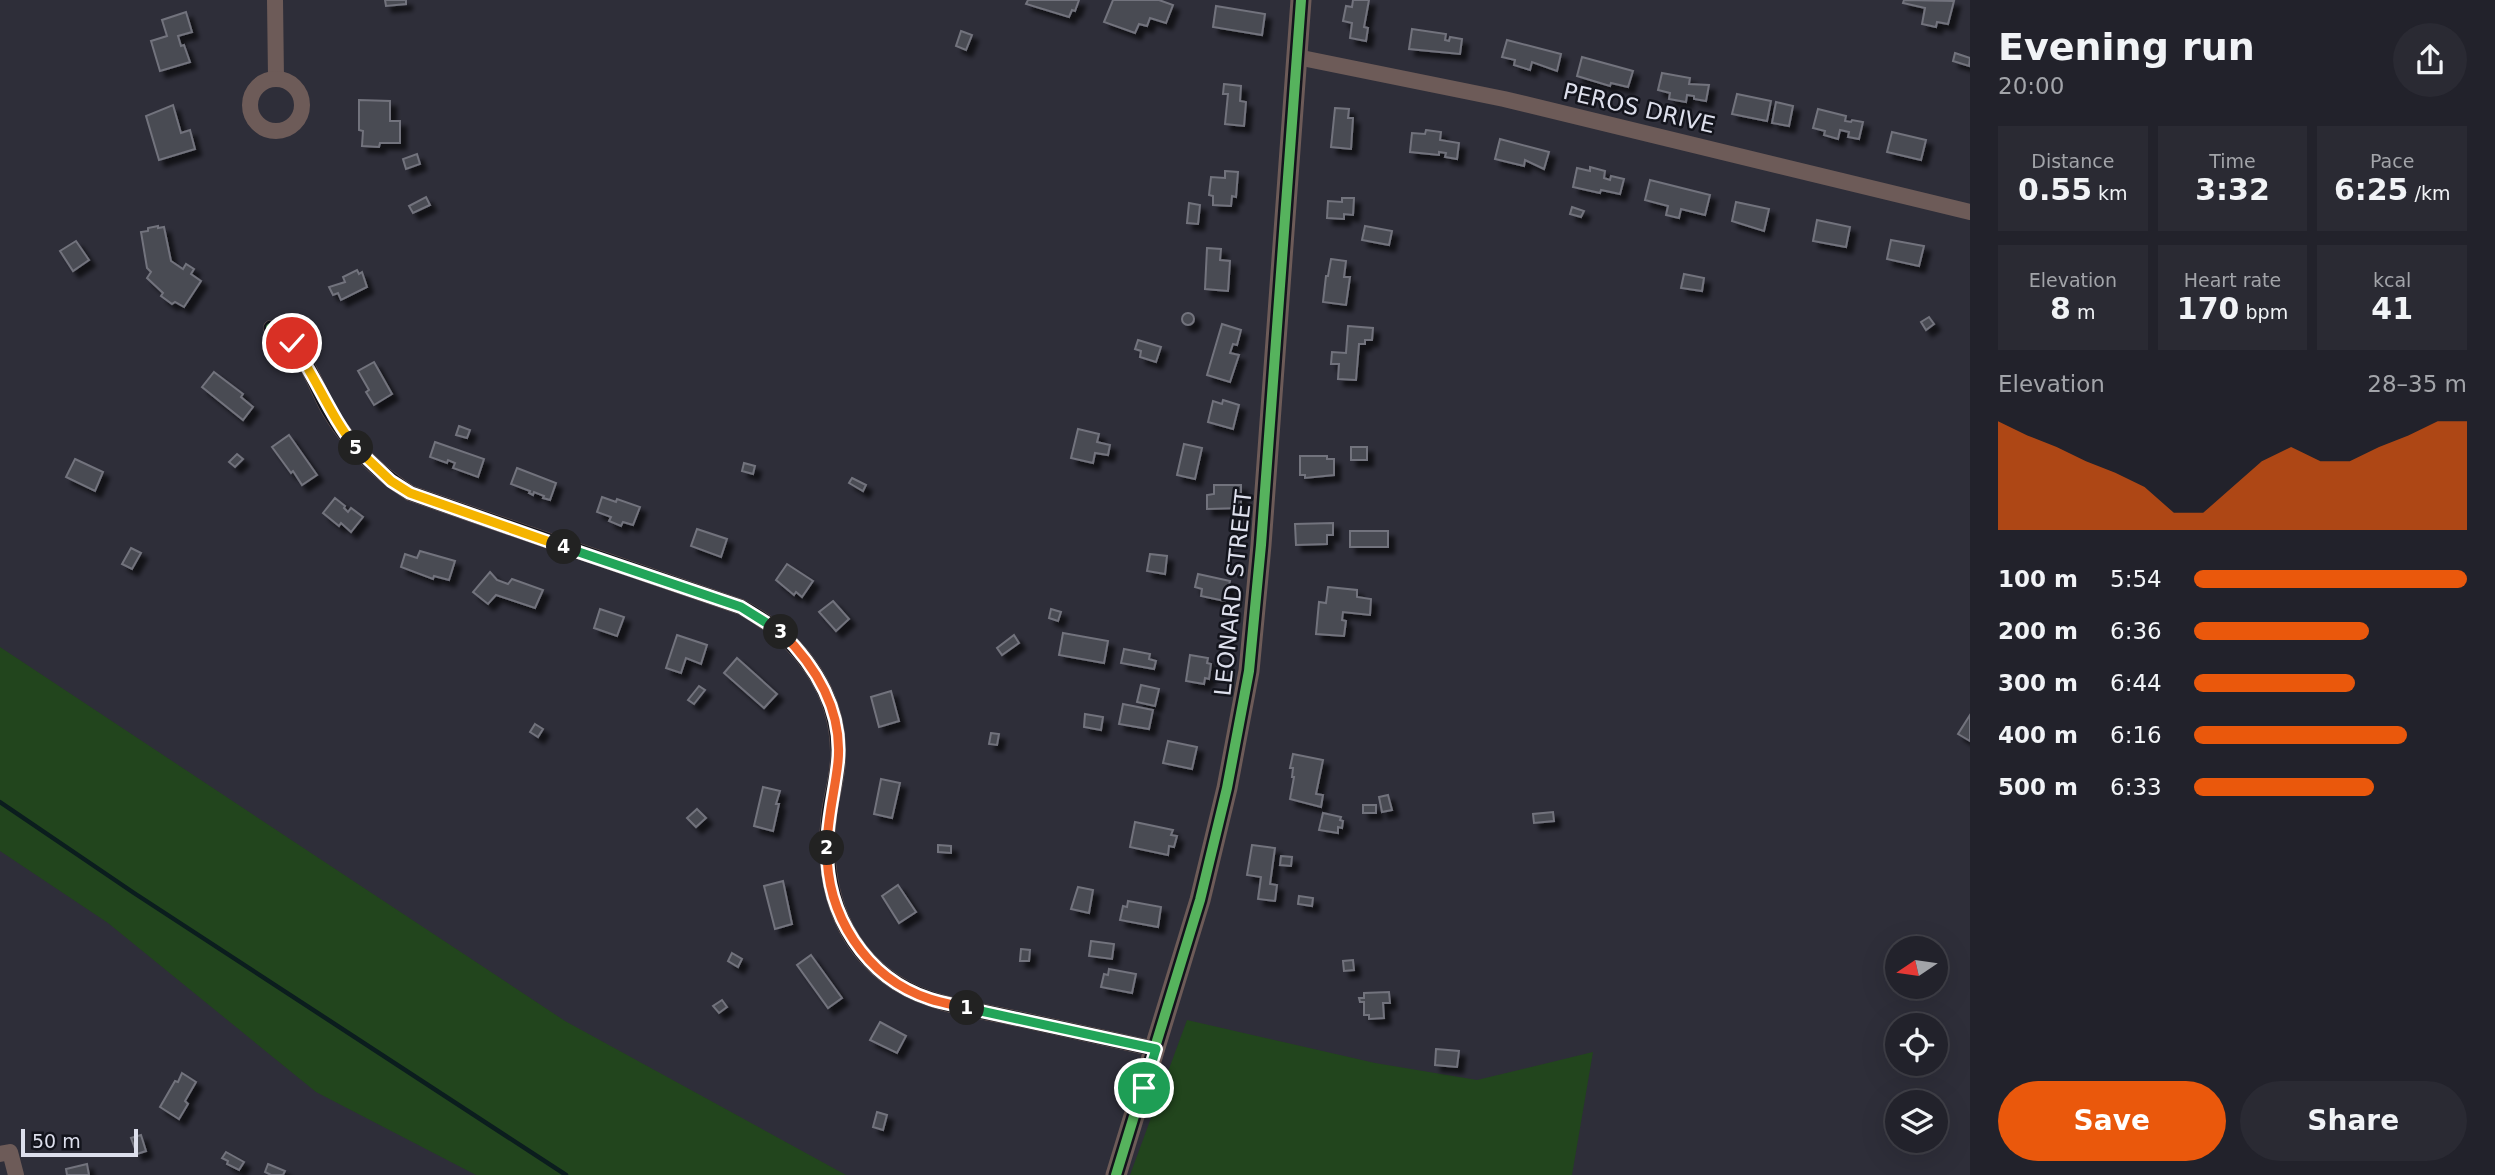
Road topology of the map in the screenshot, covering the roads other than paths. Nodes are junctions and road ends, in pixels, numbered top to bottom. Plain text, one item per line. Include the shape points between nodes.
1 (275, 0) edge
2 (1301, 0) edge
3 (1297, 57) junction
4 (276, 78) dead end
5 (1970, 212) edge
6 (271, 328) dead end
7 (1156, 1049) junction
8 (0, 1154) edge
9 (16, 1175) edge
10 (1116, 1175) edge

1 - 4 street
2 - 3 street, LEONARD STREET
3 - 5 street, PEROS DRIVE via 1517,102
3 - 7 street, LEONARD STREET via 1249,668 1209,863
6 - 7 street via 292,343 328,409 356,448 410,493 741,607 780,631 797,648 823,685 837,733 827,835 835,905 856,945 889,978 929,999
7 - 10 street, LEONARD STREET
8 - 9 street via 10,1152

